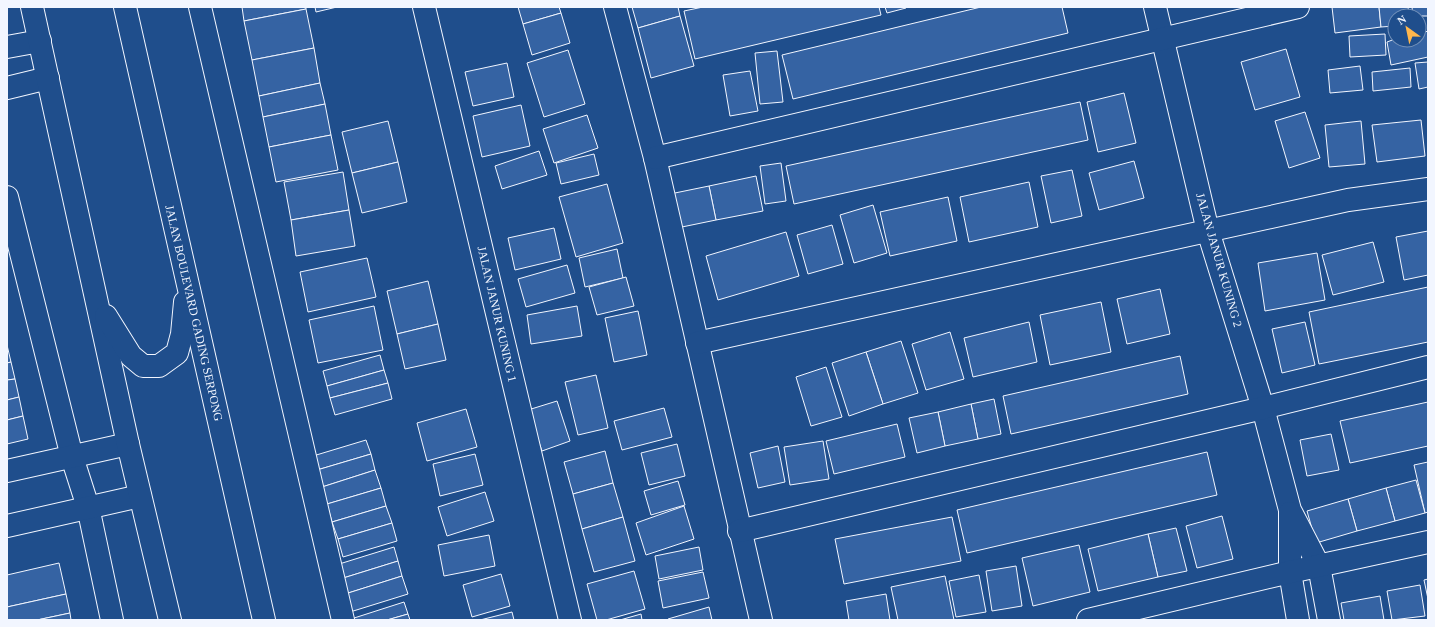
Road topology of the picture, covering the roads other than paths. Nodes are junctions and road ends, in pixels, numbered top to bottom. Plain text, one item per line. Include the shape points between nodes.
1 (32, 7) edge
2 (125, 7) edge
3 (200, 7) edge
4 (424, 7) edge
5 (615, 7) edge
6 (1155, 7) edge
7 (1298, 7) edge
8 (1163, 38) junction
9 (40, 41) junction
10 (7, 47) edge
11 (48, 78) junction
12 (7, 88) edge
13 (655, 158) junction
14 (1428, 189) edge
15 (7, 197) edge
16 (1208, 231) junction
17 (187, 279) junction
18 (96, 300) junction
19 (697, 342) junction
20 (1428, 367) edge
21 (1264, 408) junction
22 (128, 444) junction
23 (72, 457) junction
24 (7, 470) edge
25 (140, 496) junction
26 (88, 507) junction
27 (1290, 510) junction
28 (7, 526) edge
29 (739, 531) junction
30 (1428, 542) edge
31 (1319, 566) junction
32 (1290, 572) junction
33 (112, 620) edge
34 (170, 620) edge
35 (264, 620) edge
36 (343, 620) edge
37 (570, 620) edge
38 (761, 620) edge
39 (1088, 620) edge
40 (1298, 620) edge
41 (1329, 620) edge

1 - 9 street
2 - 17 street, JALAN BOULEVARD GADING SERPONG
3 - 36 street
4 - 37 street, JALAN JANUR KUNING 1
5 - 13 street
6 - 8 street, JALAN JANUR KUNING 2
7 - 8 street
8 - 13 street
8 - 16 street, JALAN JANUR KUNING 2
9 - 10 street
9 - 11 street
11 - 12 street
11 - 18 street
13 - 19 street
14 - 16 street via 1348,200
15 - 23 street
16 - 19 street
16 - 21 street, JALAN JANUR KUNING 2
17 - 18 street via 182,334 177,353 159,366 143,366 130,356
17 - 35 street, JALAN BOULEVARD GADING SERPONG
18 - 22 street
19 - 29 street
20 - 21 street
21 - 27 street, JALAN JANUR KUNING 2
21 - 29 street
22 - 23 street
22 - 25 street
23 - 24 street
23 - 26 street
25 - 26 street
25 - 34 street
26 - 28 street
26 - 33 street
27 - 31 street, JALAN JANUR KUNING 2
27 - 32 street, JALAN JANUR KUNING 2
29 - 38 street
30 - 31 street
31 - 32 street
31 - 41 street, JALAN JANUR KUNING 2
32 - 39 street
32 - 40 street, JALAN JANUR KUNING 2

